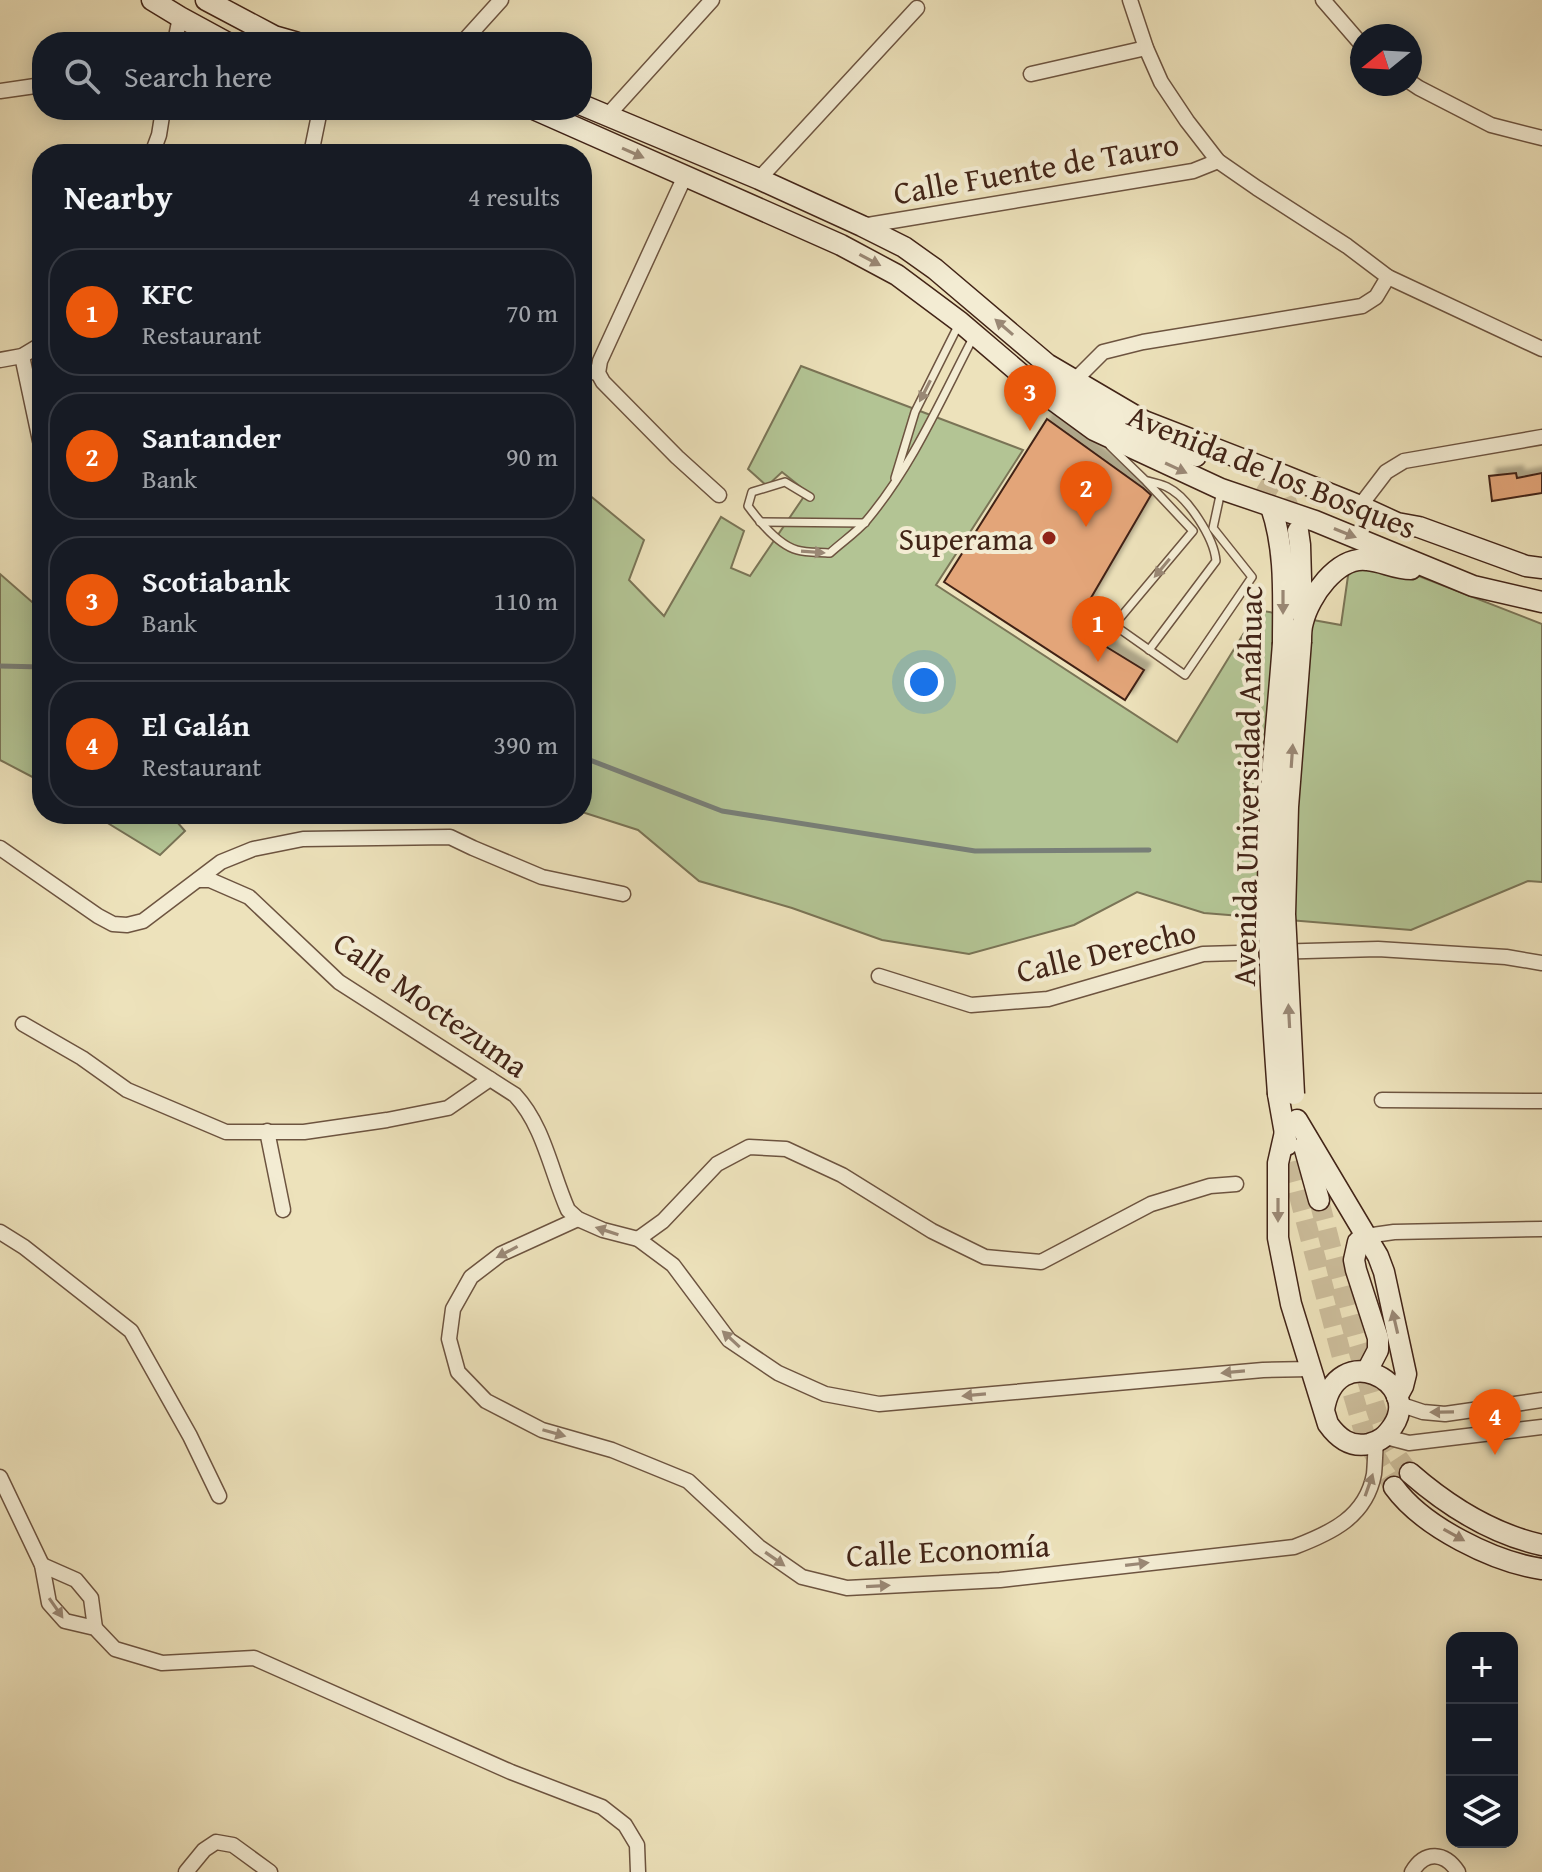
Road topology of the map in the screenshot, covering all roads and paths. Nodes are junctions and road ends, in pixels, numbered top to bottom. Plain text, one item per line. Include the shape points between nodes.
1 (152, 0) edge
2 (206, 0) edge
3 (501, 0) edge
4 (712, 0) edge
5 (1130, 0) edge
6 (1323, 0) edge
7 (917, 8) dead end
8 (180, 17) junction
9 (1350, 31) edge
10 (177, 32) edge
11 (208, 32) edge
12 (266, 32) edge
13 (472, 32) edge
14 (1146, 48) junction
15 (1031, 74) dead end
16 (32, 86) edge
17 (1422, 89) edge
18 (0, 91) edge
19 (592, 109) edge
20 (608, 115) junction
21 (161, 120) edge
22 (318, 120) edge
23 (559, 120) edge
24 (1542, 138) edge
25 (156, 144) edge
26 (313, 144) edge
27 (1218, 161) junction
28 (685, 176) junction
29 (759, 179) junction
30 (862, 226) junction
31 (1388, 277) junction
32 (968, 328) junction
33 (1542, 349) edge
34 (32, 350) edge
35 (22, 356) junction
36 (0, 360) edge
37 (1047, 364) junction
38 (592, 372) edge
39 (598, 373) junction
40 (1074, 381) junction
41 (32, 403) edge
42 (1094, 430) junction
43 (1542, 437) edge
44 (1146, 481) junction
45 (1261, 481) tunnel mouth
46 (892, 488) junction
47 (1221, 489) junction
48 (719, 495) dead end
49 (810, 497) dead end
50 (1360, 506) junction
51 (1271, 507) junction
52 (760, 522) junction
53 (865, 523) junction
54 (1397, 523) junction
55 (1209, 528) junction
56 (1193, 531) junction
57 (1298, 531) tunnel mouth
58 (1427, 567) junction
59 (1542, 568) edge
60 (1542, 583) edge
61 (1473, 586) junction
62 (1542, 602) edge
63 (1542, 617) edge
64 (1295, 636) junction
65 (1149, 650) junction
66 (0, 848) edge
67 (198, 880) junction
68 (623, 894) dead end
69 (1542, 963) edge
70 (879, 976) dead end
71 (23, 1024) dead end
72 (490, 1079) junction
73 (1382, 1100) dead end
74 (1542, 1101) edge
75 (1291, 1126) junction
76 (267, 1131) junction
77 (1290, 1162) tunnel mouth
78 (1236, 1184) dead end
79 (1319, 1200) tunnel mouth
80 (283, 1210) dead end
81 (578, 1219) junction
82 (1542, 1229) edge
83 (0, 1232) edge
84 (1366, 1236) junction
85 (638, 1239) junction
86 (1311, 1369) junction
87 (1356, 1372) junction
88 (1542, 1400) edge
89 (1398, 1401) junction
90 (1324, 1410) junction
91 (1542, 1427) edge
92 (1381, 1440) junction
93 (1410, 1473) tunnel mouth
94 (0, 1477) edge
95 (1394, 1487) tunnel mouth
96 (219, 1496) dead end
97 (1542, 1545) edge
98 (42, 1565) junction
99 (1542, 1569) edge
100 (95, 1628) junction
101 (186, 1872) edge
102 (270, 1872) edge
103 (638, 1872) edge
104 (1412, 1872) edge
105 (1458, 1872) edge

1 - 8 main road
2 - 12 main road
3 - 13 street
4 - 20 street
5 - 14 street
6 - 9 street
7 - 29 street
8 - 10 street
8 - 11 main road
14 - 15 street
14 - 27 street via 1161,82
16 - 18 street
17 - 24 street via 1491,125
19 - 20 main road, Avenida de los Bosques
20 - 29 main road, Avenida de los Bosques
21 - 25 street
22 - 26 street
23 -> 28 main road, Avenida de los Bosques
27 - 30 street, Calle Fuente de Tauro via 1193,171
27 - 31 street
28 -> 32 main road, Avenida de los Bosques via 855,252 897,275
28 - 39 street
29 - 30 main road, Avenida de los Bosques
37 -> 30 main road, Avenida de los Bosques via 935,269
31 - 33 street
31 - 40 street via 1376,297 1362,306 1103,352
32 - 42 main road, Avenida de los Bosques
32 - 46 lane via 922,437
32 -> 46 lane via 915,412
34 - 35 street
35 - 36 street
35 - 41 street
37 - 40 main road, Avenida de los Bosques
37 - 45 main road via 1073,398 1113,424
38 - 39 street
39 - 48 street
40 - 50 main road, Avenida de los Bosques via 1144,421
42 - 44 lane
42 -> 47 main road, Avenida de los Bosques
43 - 50 street via 1404,461 1386,472
44 - 55 lane via 1172,490
44 - 56 lane
46 - 53 lane
47 - 51 main road, Avenida de los Bosques
47 - 55 lane
49 - 52 lane via 785,482 752,492 748,506
50 - 54 main road, Avenida de los Bosques
51 -> 58 main road, Avenida de los Bosques
51 -> 64 main road, Avenida Universidad Anáhuac
52 - 53 lane
52 -> 53 lane via 788,547 830,553
54 - 59 main road, Avenida de los Bosques
54 - 60 main road
55 - 56 lane
55 - 65 lane via 1216,561
55 - 65 lane via 1252,577 1185,675
56 -> 65 lane via 1114,625
57 - 64 main road
58 - 61 main road, Avenida de los Bosques
58 - 64 main road, Avenida Universidad Anáhuac via 1408,570 1358,560 1340,568 1316,592
61 - 62 main road, Avenida de los Bosques
61 - 63 main road
64 - 75 main road, Avenida Universidad Anáhuac, bridge via 1270,825 1269,915 1272,1012
66 - 67 street via 113,924 143,921
67 - 68 street via 221,862 253,849 303,839 450,837 542,877
67 - 72 street, Calle Moctezuma via 249,897 339,982
69 - 70 street, Calle Derecho via 1378,949 1203,954 1048,999 971,1005
71 - 76 street via 127,1090 226,1132
72 - 76 street via 448,1108 304,1132
72 - 81 street, Calle Moctezuma via 515,1095 530,1113 568,1210
73 - 74 street
75 - 77 main road, Avenida Universidad Anáhuac
75 - 79 main road, Avenida Universidad Anáhuac
75 - 84 main road
75 -> 86 main road via 1278,1163 1278,1238
76 - 80 street
78 - 85 street via 1210,1186 1151,1204 1041,1262 985,1257 842,1175 786,1149 749,1147 717,1164 663,1221
85 -> 81 street
81 -> 92 street, Calle Economía via 501,1254 471,1277 453,1309 449,1339 458,1372 486,1401 542,1430 612,1450 688,1481 759,1547 802,1577 847,1588 1000,1580 1294,1547 1346,1523 1363,1502
82 - 84 street
83 - 96 street via 131,1331
84 - 87 main road via 1358,1242 1354,1260 1378,1350
89 -> 84 main road via 1406,1374 1403,1354 1384,1272
86 -> 85 street via 879,1404 825,1394 778,1373 729,1340 673,1265
86 - 87 main road
86 - 90 main road
87 - 89 main road via 1386,1380
87 - 90 main road via 1334,1382
88 -> 89 street via 1445,1414
89 - 92 main road via 1396,1421
90 - 92 main road via 1328,1424 1348,1443
91 - 92 street via 1409,1443
93 - 97 main road via 1450,1506 1486,1526
94 - 98 street
95 -> 99 main road via 1433,1524 1514,1563
98 - 100 street via 76,1580 91,1598
98 -> 100 street via 49,1603 65,1621
100 - 103 street via 115,1649 162,1663 254,1658 602,1807 625,1825 637,1845
101 - 102 street via 216,1842 233,1845
104 - 105 street via 1421,1860 1442,1857

